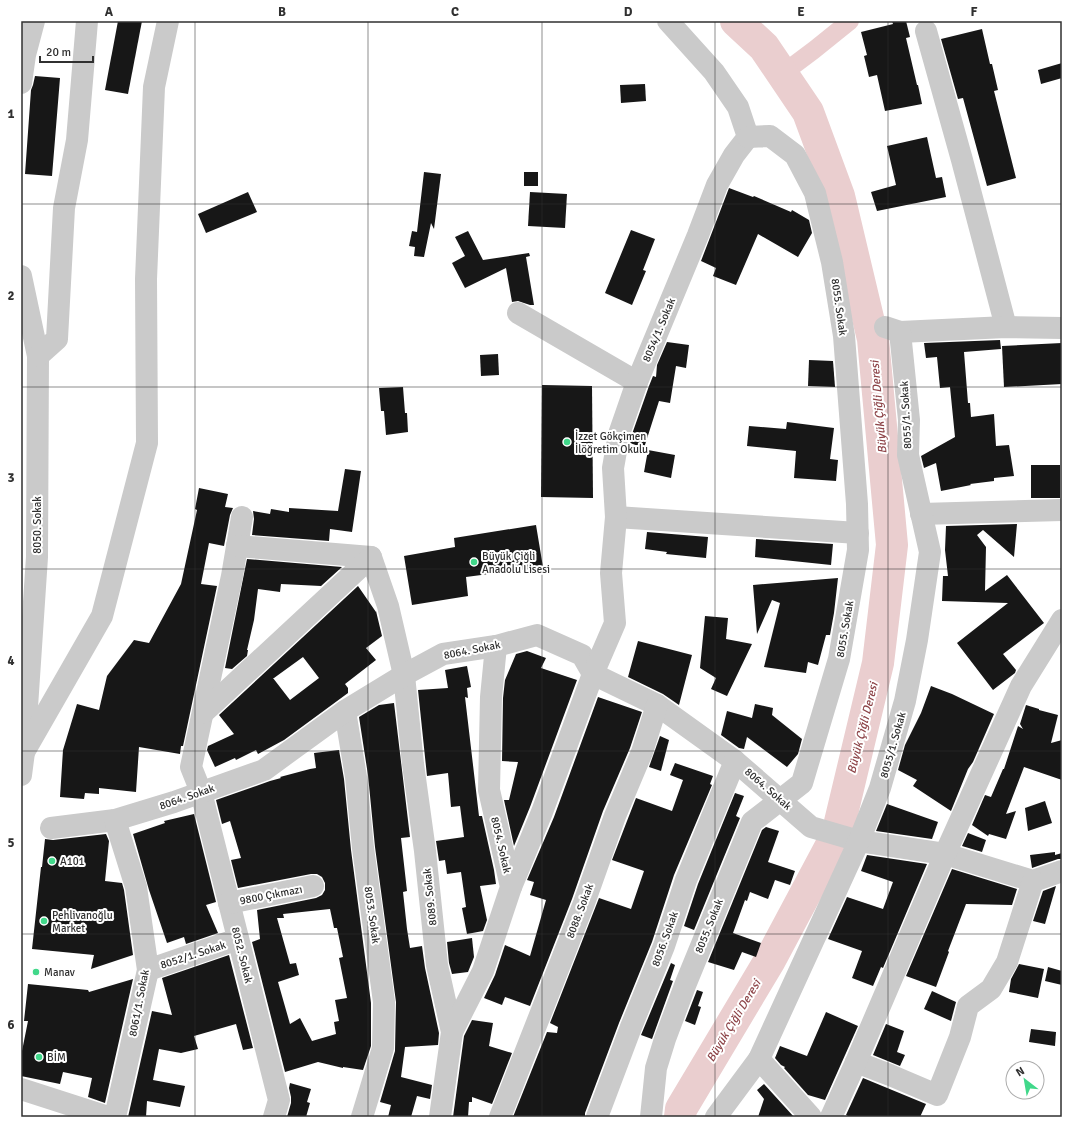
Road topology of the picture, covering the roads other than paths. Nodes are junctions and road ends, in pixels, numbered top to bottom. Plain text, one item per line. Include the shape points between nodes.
1 (34, 21) edge
2 (87, 21) edge
3 (168, 21) edge
4 (668, 21) edge
5 (926, 31) dead end
6 (21, 83) edge
7 (748, 137) junction
8 (21, 276) edge
9 (518, 313) dead end
10 (1006, 327) junction
11 (1062, 328) edge
12 (38, 356) junction
13 (637, 382) junction
14 (1062, 510) edge
15 (920, 514) junction
16 (242, 517) dead end
17 (616, 517) junction
18 (858, 533) junction
19 (237, 546) junction
20 (371, 557) junction
21 (1062, 620) edge
22 (496, 646) junction
23 (593, 674) junction
24 (404, 675) junction
25 (657, 705) junction
26 (345, 711) junction
27 (203, 713) junction
28 (24, 752) junction
29 (735, 761) junction
30 (21, 775) edge
31 (201, 792) junction
32 (780, 799) junction
33 (115, 820) junction
34 (51, 828) dead end
35 (856, 840) junction
36 (945, 854) junction
37 (1062, 871) edge
38 (1033, 881) junction
39 (313, 886) dead end
40 (511, 888) junction
41 (229, 903) junction
42 (238, 939) junction
43 (148, 970) junction
44 (452, 1032) junction
45 (759, 1059) junction
46 (856, 1062) junction
47 (21, 1089) edge
48 (108, 1117) edge
49 (115, 1117) edge
50 (274, 1117) edge
51 (362, 1117) edge
52 (440, 1117) edge
53 (500, 1117) edge
54 (597, 1117) edge
55 (651, 1117) edge
56 (716, 1117) edge
57 (812, 1117) edge
58 (831, 1117) edge

1 - 6 street
2 - 12 street via 77,140 64,208 57,339
3 - 28 street via 154,87 146,279 147,443 102,616
4 - 7 street via 714,72 738,107
5 - 10 street
7 - 13 street, 8054/1. Sokak via 717,185
7 - 18 street, 8055. Sokak via 770,136 795,155 816,193 832,262 844,336
8 - 12 street, 8050. Sokak
9 - 13 street
10 - 11 street
10 - 15 street, 8055/1. Sokak via 893,330 909,420 908,455
12 - 28 street, 8050. Sokak via 37,557
13 - 17 street, 8054/1. Sokak via 619,434 613,468
14 - 15 street
15 - 35 street, 8055/1. Sokak via 930,552 918,640 906,701 880,788
16 - 19 street, 8052. Sokak
17 - 18 street
17 - 23 street, 8054/1. Sokak via 611,573 615,624
18 - 32 street, 8055. Sokak via 858,550 840,659 802,783
19 - 20 street
19 - 27 street, 8052. Sokak
20 - 24 street, 8089. Sokak via 388,606
20 - 27 street
21 - 36 street via 1020,686
22 - 23 street, 8064. Sokak via 537,635 582,655
22 - 24 street, 8064. Sokak via 443,654
22 - 40 street, 8054. Sokak via 491,697 489,790
23 - 25 street, 8064. Sokak
23 - 40 street, 8054/1. Sokak
24 - 26 street, 8064. Sokak
24 - 44 street, 8089. Sokak via 437,965
25 - 29 street, 8064. Sokak
25 - 53 street, 8088. Sokak via 642,752
26 - 31 street, 8064. Sokak via 264,770
26 - 51 street, 8053. Sokak via 356,777 384,1002 383,1048
27 - 31 street, 8052. Sokak via 191,767
28 - 30 street, 8050. Sokak
29 - 32 street, 8064. Sokak
29 - 54 street, 8056. Sokak via 686,880 664,946
31 - 33 street, 8064. Sokak
31 - 41 street, 8052. Sokak
32 - 35 street, 8064. Sokak via 812,827
32 - 55 street, 8055. Sokak via 752,822 715,913 656,1068
33 - 34 street, 8064. Sokak
33 - 43 street, 8061/1. Sokak via 136,887
35 - 36 street, 8064. Sokak
35 - 45 street, 8055/1. Sokak
36 - 38 street, 8064. Sokak
36 - 46 street
37 - 38 street
38 - 46 street via 1007,962 991,989 968,1006 960,1037 937,1095
39 - 41 street, 9800 Çıkmazı
40 - 44 street, 8054. Sokak via 483,971
41 - 42 street, 8052. Sokak
42 - 43 street, 8052/1. Sokak
42 - 50 street, 8052. Sokak via 279,1100
43 - 49 street, 8061/1. Sokak
44 - 52 street, 8089. Sokak
45 - 56 street, 8055/1. Sokak
45 - 57 street
46 - 58 street
47 - 48 street

